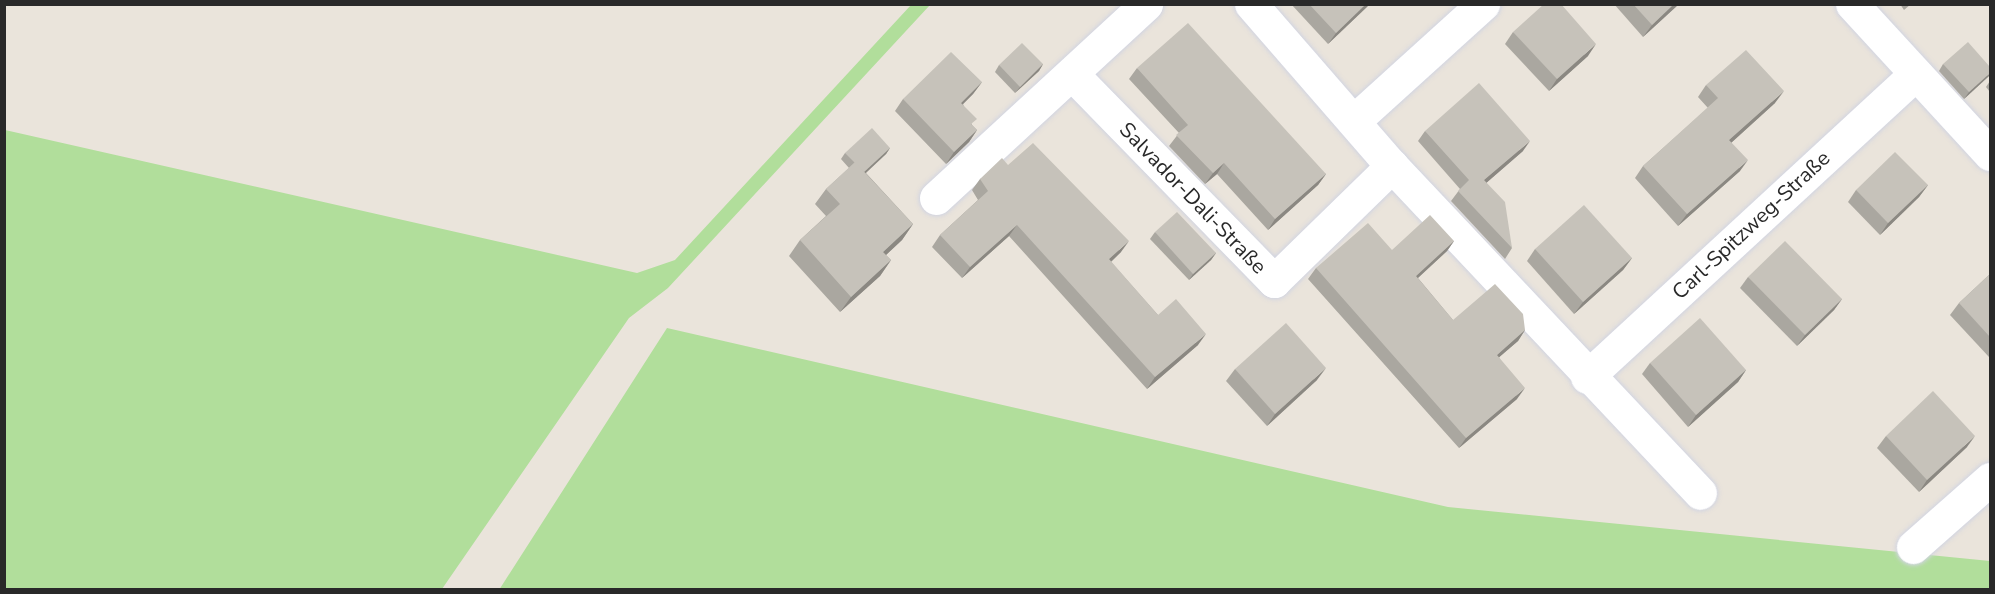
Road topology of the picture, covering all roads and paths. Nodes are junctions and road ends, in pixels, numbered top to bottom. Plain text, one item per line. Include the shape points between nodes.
1 (1146, 4) edge
2 (1251, 4) edge
3 (1484, 4) edge
4 (1852, 4) edge
5 (1915, 74) junction
6 (1073, 75) junction
7 (1354, 120) junction
8 (1990, 154) edge
9 (1392, 166) junction
10 (936, 198) dead end
11 (1587, 377) junction
12 (1990, 479) edge
13 (1700, 493) dead end
14 (1913, 547) dead end

1 - 6 street
2 - 7 street
3 - 7 street
4 - 5 street
5 - 8 street
5 - 11 street, Carl-Spitzweg-Straße
6 - 9 street, Salvador-Dali-Straße via 1274,280
6 - 10 street
7 - 9 street
9 - 11 street
11 - 13 street
12 - 14 street

